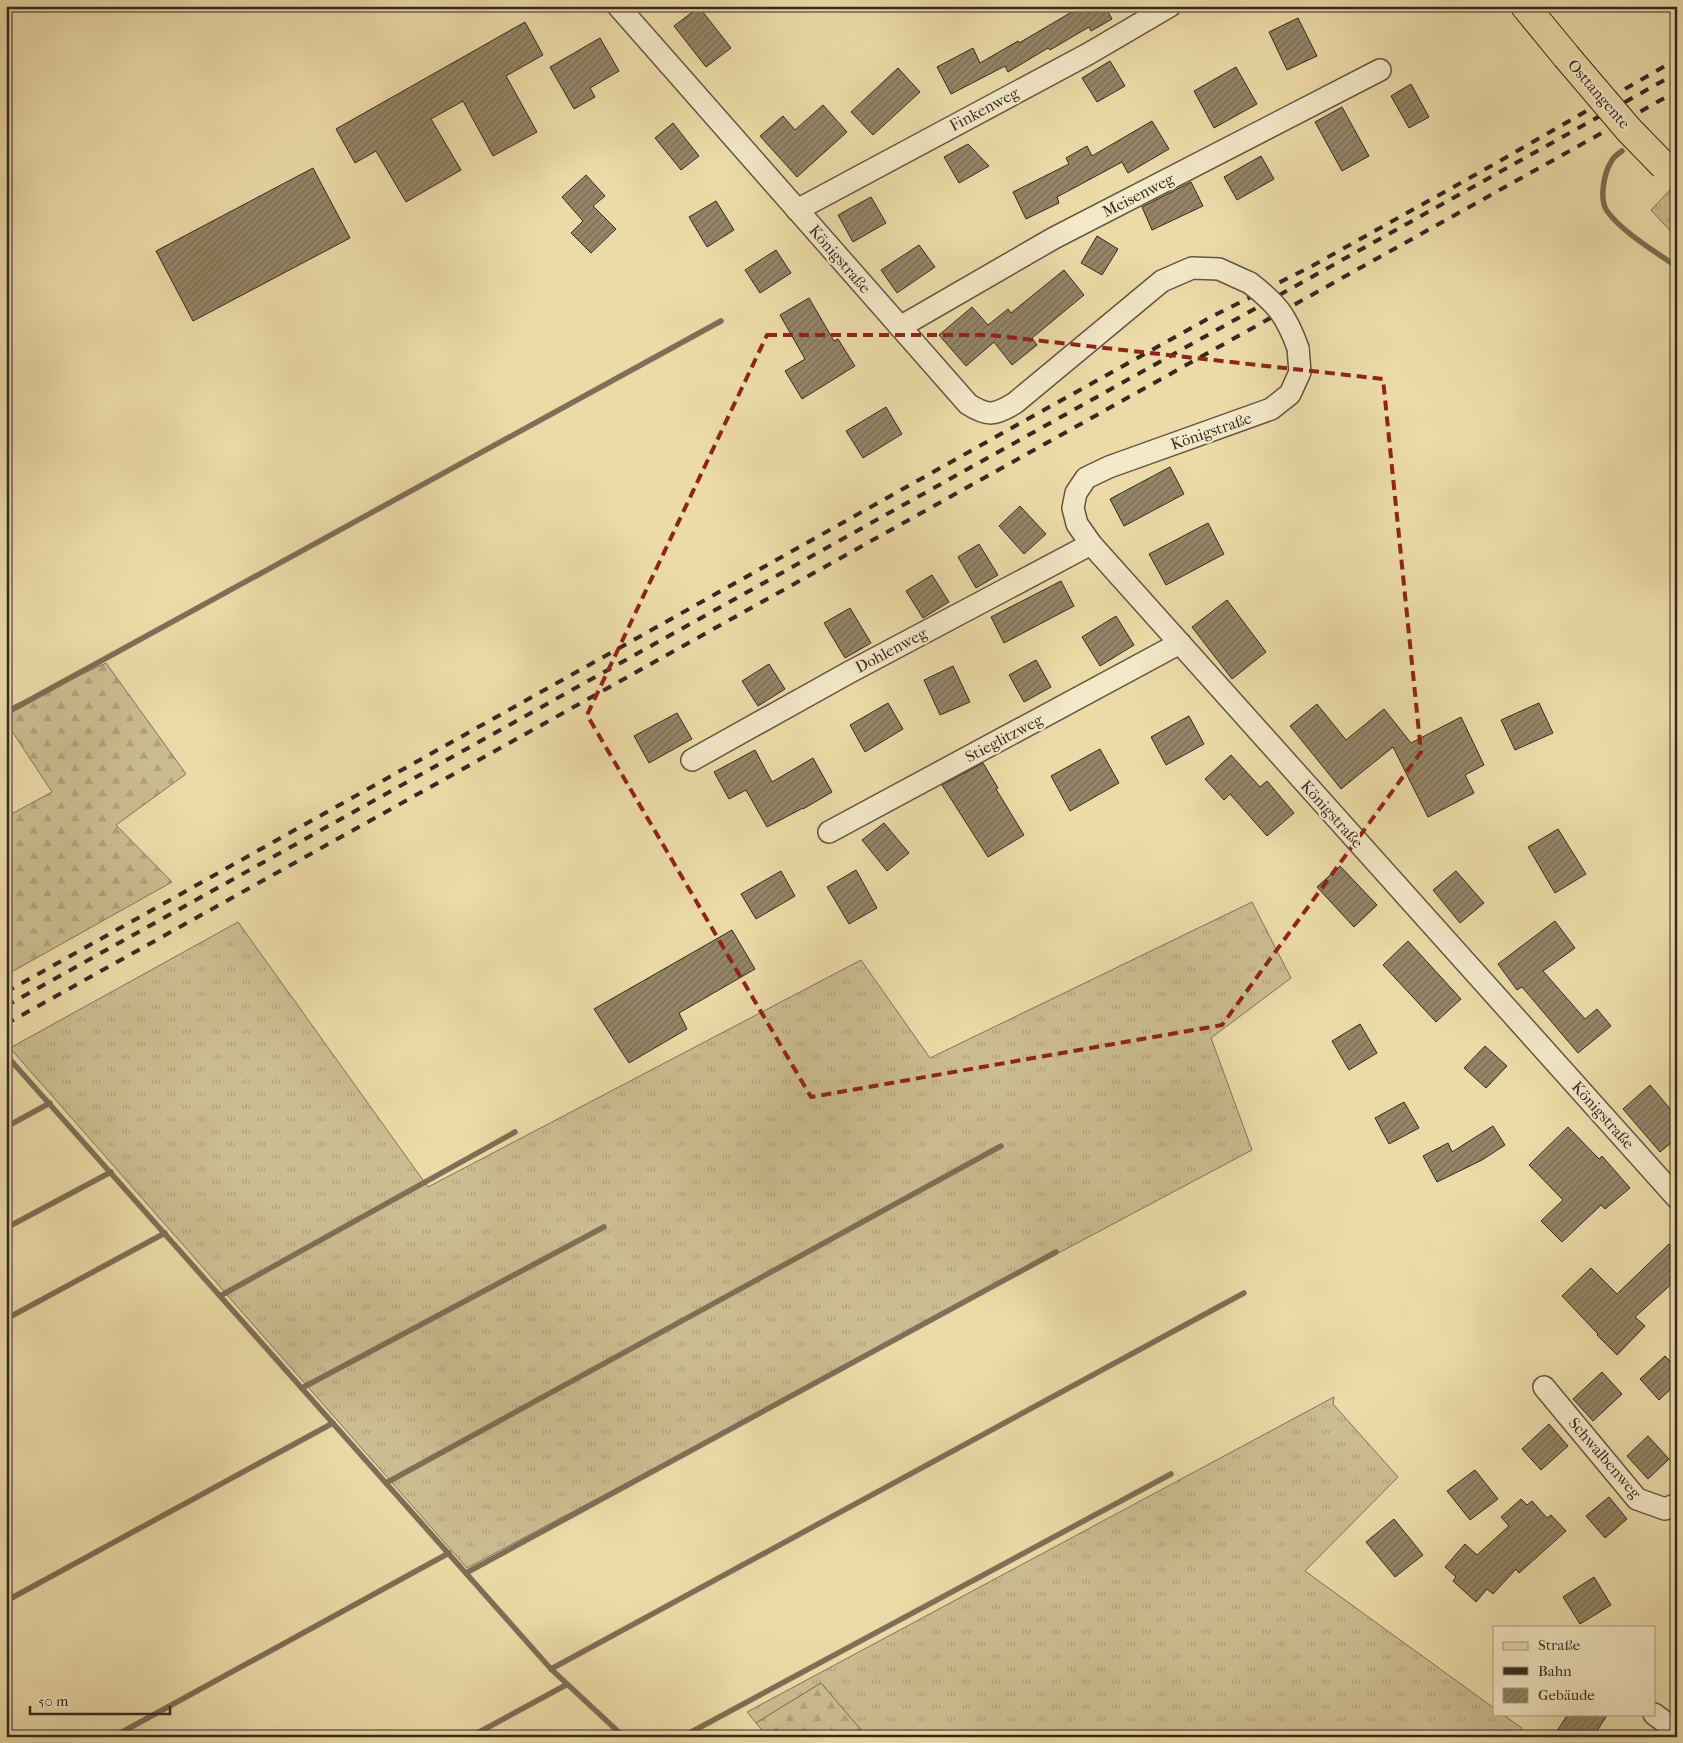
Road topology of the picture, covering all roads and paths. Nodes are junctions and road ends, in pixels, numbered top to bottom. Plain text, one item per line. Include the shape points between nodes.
1 (618, 6) edge
2 (1170, 6) edge
3 (1525, 6) edge
4 (1380, 70) dead end
5 (1670, 172) edge
6 (797, 210) junction
7 (900, 327) junction
8 (1091, 544) junction
9 (1180, 643) junction
10 (692, 760) dead end
11 (829, 832) dead end
12 (1677, 1198) edge
13 (1544, 1387) dead end
14 (1677, 1504) edge
15 (1656, 1716) edge
16 (1677, 1732) edge

1 - 6 street, Königstraße
2 - 6 street, Finkenweg via 1088,54
3 - 5 main road, Osttangente, bridge via 1629,130
4 - 7 street, Meisenweg via 1054,238
6 - 7 street, Königstraße
7 - 8 street, Königstraße, bridge via 968,404 991,414 1015,404 1162,281 1192,268 1220,269 1250,283 1280,310 1298,348 1300,372 1290,394 1271,409 1086,478 1076,492 1073,508 1077,524
8 - 9 street, Königstraße
8 - 10 street, Dohlenweg
9 - 11 street, Stieglitzweg
9 - 12 street, Königstraße
13 - 14 street, Schwalbenweg via 1637,1499 1665,1509
15 - 16 street

